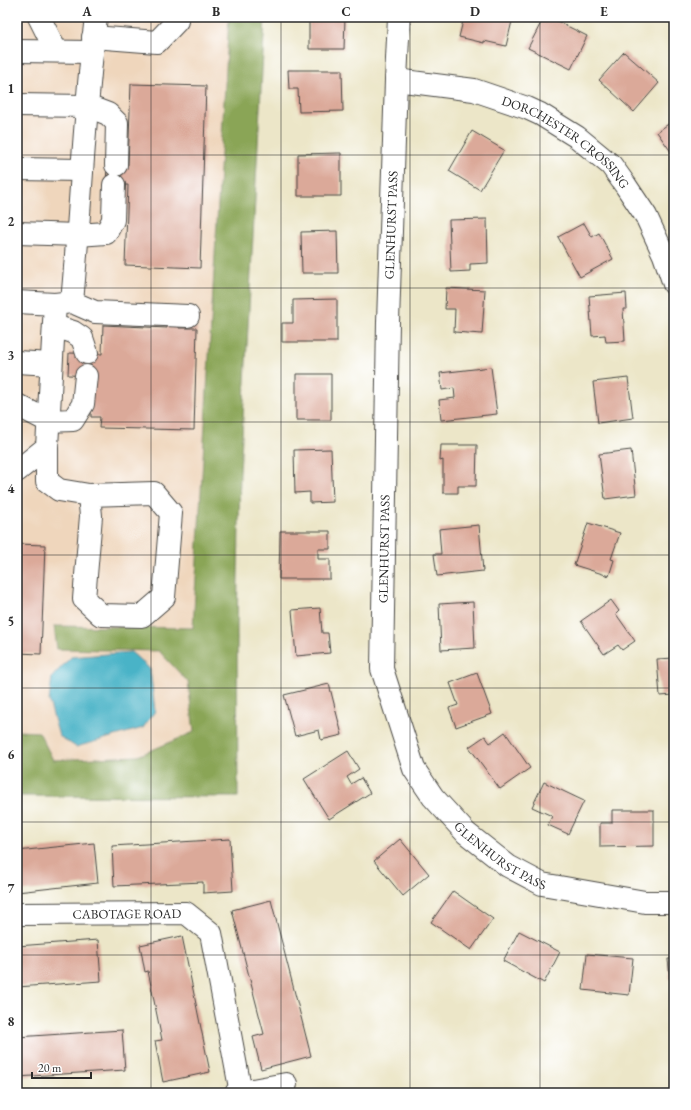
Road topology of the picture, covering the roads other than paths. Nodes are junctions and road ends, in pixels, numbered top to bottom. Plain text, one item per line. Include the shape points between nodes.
1 (39, 17) edge
2 (177, 17) edge
3 (399, 17) edge
4 (94, 35) edge
5 (17, 50) edge
6 (56, 51) junction
7 (396, 80) junction
8 (17, 105) edge
9 (87, 106) junction
10 (17, 169) edge
11 (82, 170) junction
12 (17, 233) edge
13 (78, 235) junction
14 (674, 284) edge
15 (17, 302) edge
16 (63, 303) junction
17 (188, 316) dead end
18 (54, 326) junction
19 (87, 353) dead end
20 (17, 362) edge
21 (51, 364) junction
22 (86, 376) dead end
23 (17, 405) edge
24 (48, 421) junction
25 (47, 447) junction
26 (17, 471) edge
27 (89, 495) junction
28 (674, 902) edge
29 (17, 914) edge
30 (286, 1084) dead end
31 (236, 1093) edge
32 (241, 1093) edge

1 - 6 street
2 - 4 street via 177,21 157,42
3 - 7 street, GLENHURST PASS
4 - 6 street
4 - 9 street
5 - 6 street
7 - 14 street, DORCHESTER CROSSING via 474,90 527,108 577,137 611,165 646,216
7 - 28 street, GLENHURST PASS via 388,322 382,669 414,769 433,797 466,833 508,866 542,884 645,902
8 - 9 street
9 - 11 street
9 - 13 street via 108,114 117,123 113,220 106,233
10 - 11 street
11 - 13 street
12 - 13 street
13 - 16 street
15 - 16 street
16 - 17 street via 95,312
16 - 18 street
18 - 19 street via 82,338
18 - 21 street
20 - 21 street
21 - 24 street
22 - 24 street via 83,404 73,420
23 - 24 street
24 - 25 street
25 - 26 street
25 - 27 street via 47,482 59,490
27 - 27 street via 154,493 171,513 164,597 142,616 101,615 84,600 91,516
29 - 32 street, CABOTAGE ROAD via 186,913 211,933
30 - 32 street
31 - 32 street

